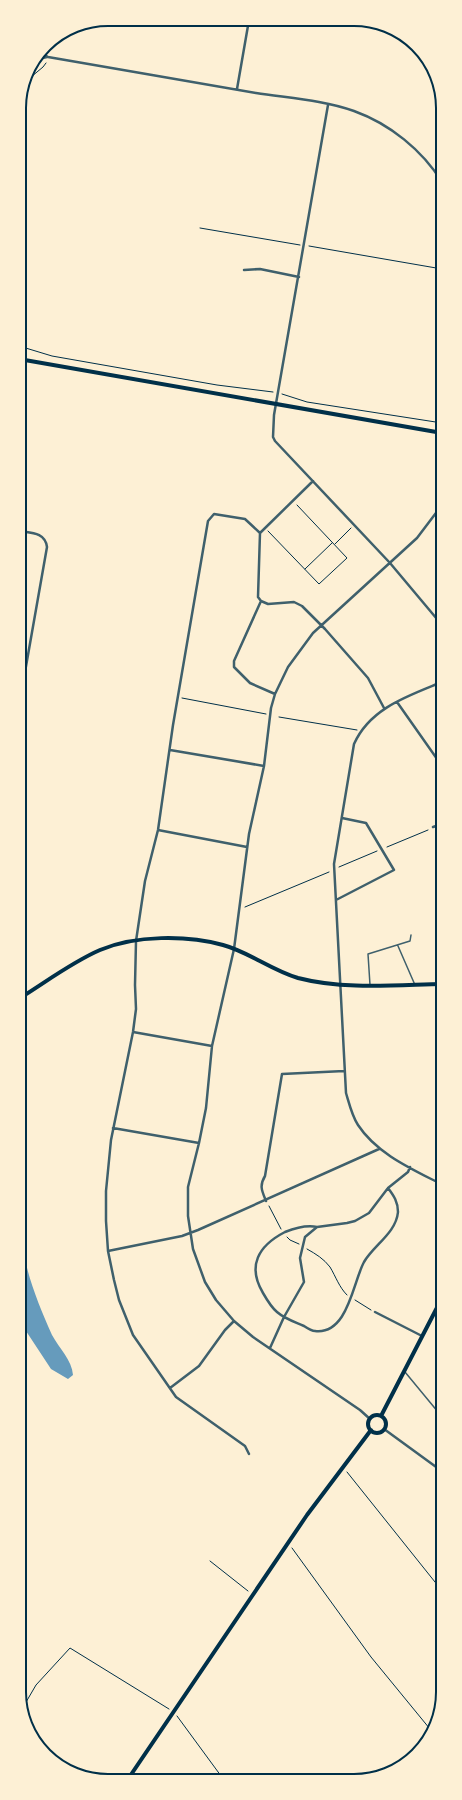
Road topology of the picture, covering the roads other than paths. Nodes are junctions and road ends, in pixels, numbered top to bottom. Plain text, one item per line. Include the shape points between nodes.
1 (248, 26) edge
2 (45, 55) edge
3 (48, 57) junction
4 (43, 58) edge
5 (237, 89) junction
6 (328, 105) junction
7 (436, 172) edge
8 (244, 270) dead end
9 (299, 277) junction
10 (26, 360) edge
11 (277, 404) junction
12 (436, 431) edge
13 (313, 481) junction
14 (436, 516) edge
15 (26, 532) edge
16 (260, 533) junction
17 (390, 563) junction
18 (261, 601) junction
19 (436, 618) edge
20 (321, 625) junction
21 (26, 666) edge
22 (436, 685) edge
23 (276, 694) junction
24 (397, 702) junction
25 (384, 708) junction
26 (170, 750) junction
27 (436, 757) edge
28 (264, 766) junction
29 (342, 818) junction
30 (436, 827) edge
31 (433, 828) dead end
32 (158, 830) junction
33 (247, 847) junction
34 (336, 900) junction
35 (411, 935) dead end
36 (136, 941) junction
37 (398, 945) junction
38 (234, 949) junction
39 (436, 984) edge
40 (340, 985) junction
41 (370, 985) junction
42 (415, 985) junction
43 (26, 994) edge
44 (133, 1032) junction
45 (212, 1046) junction
46 (344, 1071) junction
47 (113, 1128) junction
48 (200, 1143) junction
49 (379, 1149) junction
50 (410, 1167) junction
51 (436, 1181) edge
52 (388, 1188) junction
53 (266, 1201) junction
54 (317, 1227) junction
55 (190, 1233) junction
56 (108, 1251) junction
57 (436, 1309) edge
58 (375, 1312) road end
59 (284, 1317) junction
60 (234, 1321) junction
61 (422, 1336) junction
62 (270, 1348) junction
63 (404, 1371) junction
64 (170, 1388) junction
65 (436, 1410) edge
66 (382, 1416) junction
67 (370, 1419) junction
68 (384, 1429) junction
69 (371, 1430) junction
70 (249, 1454) dead end
71 (436, 1467) edge
72 (131, 1774) edge

1 - 5 street
2 - 3 street
3 - 4 street
3 - 5 street
5 - 6 street
6 - 7 street via 354,111 378,122 423,156
6 - 9 street
8 - 9 street via 260,269
9 - 11 street
10 - 11 main road
11 - 12 main road
11 - 13 street via 273,437
13 - 16 street
13 - 17 street
14 - 17 street
15 - 21 street via 40,535 47,547
16 - 18 street via 258,597
16 - 26 street via 245,519 214,514 208,521
17 - 19 street
17 - 20 street
18 - 20 street via 268,604 294,602 302,606
18 - 23 street via 234,661 234,667 250,683
20 - 23 street via 288,666
20 - 25 street via 368,678
22 - 24 street
23 - 28 street via 270,715
24 - 25 street
24 - 27 street
25 - 29 street via 360,731 354,744
26 - 28 street
26 - 32 street
28 - 33 street
29 - 34 street via 334,864
29 - 34 street via 366,823 394,870
30 - 31 street
32 - 33 street
32 - 36 street via 145,881
33 - 38 street
34 - 40 street
35 - 37 lane via 410,941
36 - 38 main road via 176,937 215,943
36 - 43 main road via 101,950
36 - 44 street via 136,1009
37 - 41 lane via 368,954
37 - 42 lane
38 - 40 main road via 297,977
38 - 45 street
39 - 42 main road
40 - 41 main road
40 - 46 street
41 - 42 main road
44 - 45 street
44 - 47 street
45 - 48 street
46 - 49 street via 346,1093 357,1124
46 - 53 street via 282,1074 265,1176 261,1182 261,1190
47 - 48 street
47 - 56 street via 106,1191
48 - 55 street via 188,1187
49 - 50 street
49 - 53 street
50 - 51 street
50 - 52 street via 408,1172
52 - 54 street via 369,1213 362,1217 347,1223
52 - 59 street via 397,1200 398,1214 389,1233 364,1262 345,1313 338,1323 315,1331
53 - 55 street
54 - 59 street via 305,1237 300,1258 304,1282
54 - 59 street via 310,1226 283,1233 258,1254 255,1270 259,1286 269,1304
55 - 56 street
55 - 60 street via 205,1282
56 - 64 street via 115,1287 127,1324
57 - 61 main road
58 - 61 street
59 - 62 street
60 - 62 street
60 - 64 street via 200,1366
61 - 63 main road
62 - 67 street
63 - 65 lane
63 - 66 main road
64 - 70 street via 176,1397 244,1446
66 - 67 main road
66 - 68 main road via 386,1422
67 - 69 main road via 368,1425
68 - 69 main road via 378,1433
68 - 71 street
69 - 72 main road via 288,1543

